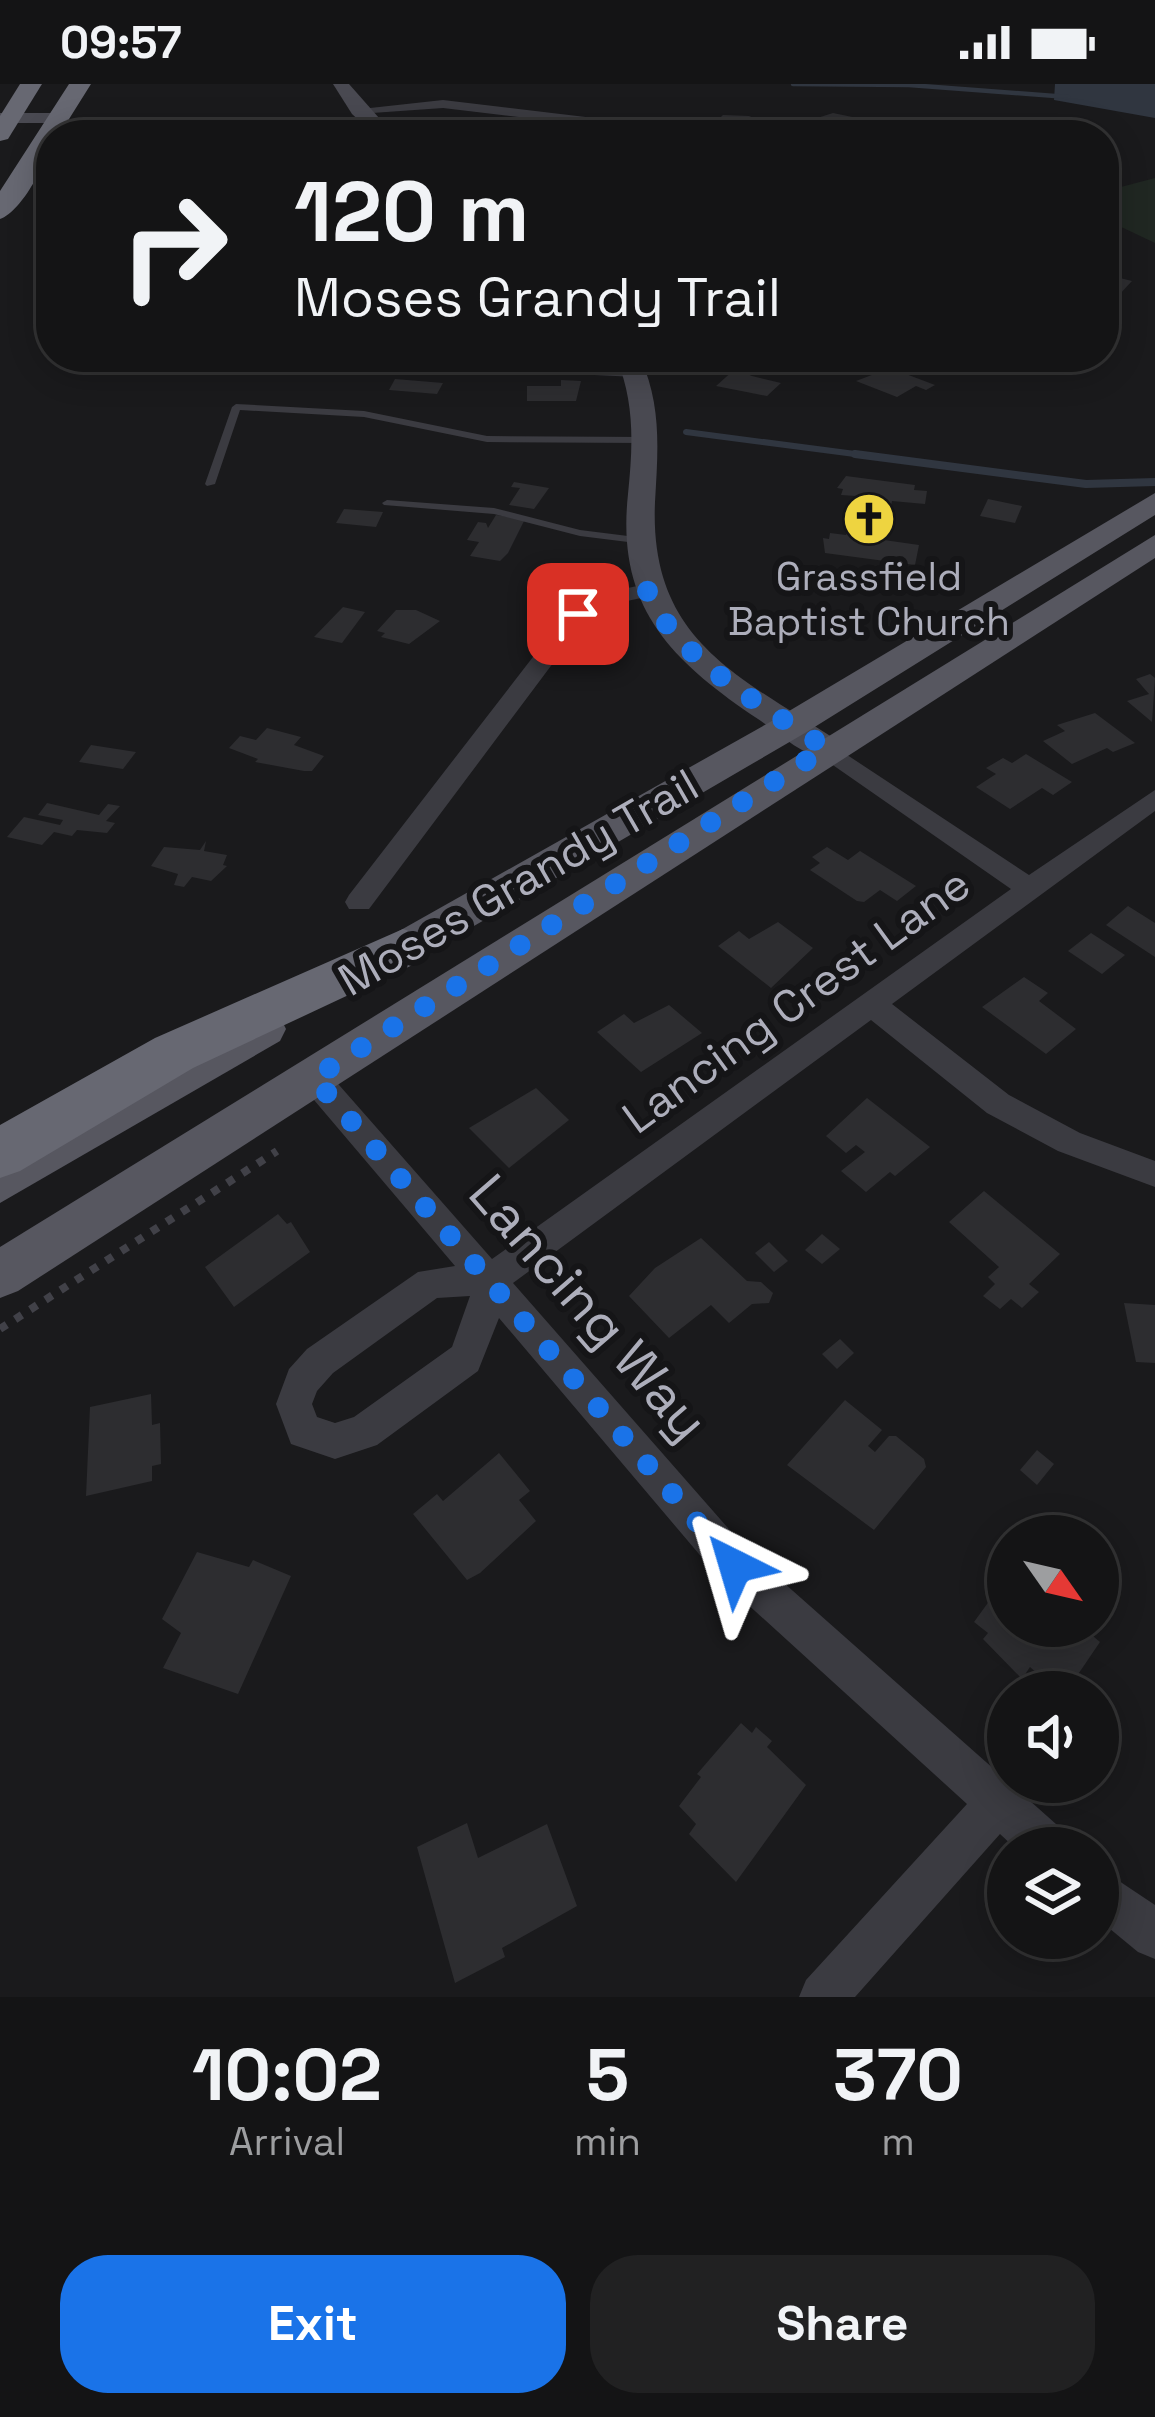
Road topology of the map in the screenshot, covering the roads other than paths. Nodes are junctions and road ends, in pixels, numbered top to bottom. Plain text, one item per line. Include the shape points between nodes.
1 (31, 84) edge
2 (80, 84) edge
3 (103, 84) edge
4 (340, 84) edge
5 (358, 110) junction
6 (65, 120) edge
7 (69, 120) edge
8 (369, 120) edge
9 (577, 120) edge
10 (2, 125) edge
11 (36, 126) edge
12 (36, 162) edge
13 (36, 196) edge
14 (0, 211) edge
15 (10, 239) dead end
16 (633, 372) edge
17 (645, 440) junction
18 (210, 484) dead end
19 (1155, 502) edge
20 (387, 503) dead end
21 (637, 540) junction
22 (1155, 544) edge
23 (647, 590) junction
24 (792, 724) junction
25 (826, 748) junction
26 (1155, 798) edge
27 (1027, 887) junction
28 (359, 902) dead end
29 (403, 948) junction
30 (871, 1004) junction
31 (314, 1078) junction
32 (0, 1154) edge
33 (1152, 1174) edge
34 (0, 1182) edge
35 (0, 1275) edge
36 (492, 1279) junction
37 (997, 1804) junction
38 (1024, 1827) edge
39 (1119, 1907) edge
40 (1155, 1935) edge
41 (823, 1997) edge

1 - 10 highway
2 - 6 highway
3 - 7 highway
4 - 5 street
5 - 8 street
5 - 9 street via 443,104
10 - 11 street
12 - 14 highway
13 - 15 highway
16 - 17 street
17 - 18 lane via 465,437 364,413 236,406
17 - 21 street
19 - 24 main road, Moses Grandy Trail
20 - 21 lane via 508,513
21 - 23 street
22 - 25 main road, Moses Grandy Trail
23 - 24 street via 682,644
23 - 28 street via 597,601 578,614
24 - 25 street
24 - 29 main road, Moses Grandy Trail
25 - 27 street
25 - 31 main road, Moses Grandy Trail
26 - 27 street, Lancing Crest Lane
27 - 30 street, Lancing Crest Lane
29 - 32 highway via 174,1054
29 - 34 main road, Moses Grandy Trail
30 - 33 street via 998,1104
30 - 36 street, Lancing Crest Lane
31 - 35 main road, Moses Grandy Trail
31 - 36 street, Lancing Way
36 - 36 street via 465,1359 364,1432 335,1441 304,1431 294,1404 320,1361 430,1283
36 - 37 street, Lancing Way via 735,1566
37 - 38 street, Lancing Way
37 - 41 street
39 - 40 street

